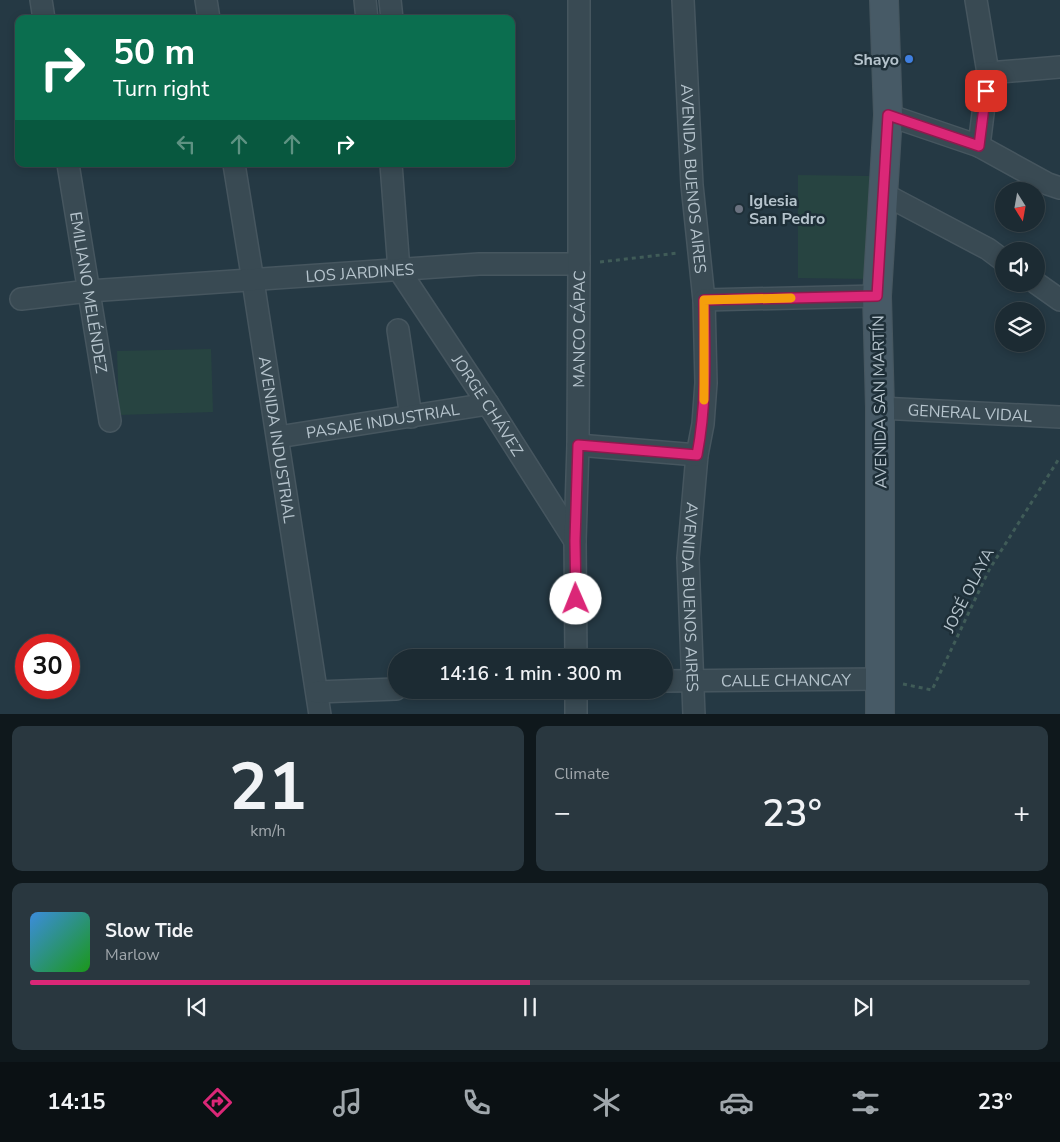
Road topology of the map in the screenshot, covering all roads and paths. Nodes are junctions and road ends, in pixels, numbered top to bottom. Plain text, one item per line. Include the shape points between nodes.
1 (41, 0) edge
2 (206, 0) edge
3 (365, 0) edge
4 (390, 0) edge
5 (578, 0) edge
6 (683, 0) edge
7 (884, 0) edge
8 (976, 0) edge
9 (43, 15) edge
10 (209, 15) edge
11 (367, 15) edge
12 (392, 15) edge
13 (1060, 67) edge
14 (988, 73) junction
15 (888, 115) junction
16 (979, 146) junction
17 (68, 167) edge
18 (234, 167) edge
19 (391, 167) edge
20 (1060, 188) edge
21 (884, 194) junction
22 (699, 251) junction
23 (995, 255) edge
24 (579, 264) junction
25 (399, 270) junction
26 (253, 281) junction
27 (1045, 289) edge
28 (89, 291) junction
29 (877, 296) junction
30 (21, 299) dead end
31 (704, 300) junction
32 (1060, 300) edge
33 (398, 330) dead end
34 (488, 404) junction
35 (880, 408) junction
36 (411, 417) junction
37 (1060, 417) edge
38 (110, 421) dead end
39 (278, 437) junction
40 (578, 445) junction
41 (697, 455) junction
42 (1060, 457) edge
43 (575, 541) junction
44 (576, 649) edge
45 (879, 679) junction
46 (692, 680) junction
47 (673, 681) edge
48 (388, 689) edge
49 (316, 692) junction
50 (576, 699) edge
51 (320, 714) edge
52 (576, 714) edge
53 (694, 714) edge
54 (880, 714) edge

1 - 9 street
2 - 10 street
3 - 11 street
4 - 12 street
5 - 24 street, MANCO CÁPAC
6 - 22 street, AVENIDA BUENOS AIRES via 692,185
7 - 15 street, AVENIDA SAN MARTÍN
8 - 14 street
13 - 14 street
14 - 16 street
15 - 16 street
15 - 21 street, AVENIDA SAN MARTÍN
16 - 20 street
17 - 28 street, EMILIANO MELÉNDEZ
18 - 26 street, AVENIDA INDUSTRIAL
19 - 25 street
21 - 23 street
21 - 29 street, AVENIDA SAN MARTÍN
22 - 24 path
22 - 31 street, AVENIDA BUENOS AIRES
24 - 25 street, LOS JARDINES via 479,264
24 - 40 street, MANCO CÁPAC
25 - 26 street, LOS JARDINES
25 - 34 street, JORGE CHÁVEZ
26 - 28 street, LOS JARDINES
26 - 39 street, AVENIDA INDUSTRIAL
27 - 32 street
28 - 30 street, LOS JARDINES
28 - 38 street, EMILIANO MELÉNDEZ
29 - 31 street
29 - 35 street, AVENIDA SAN MARTÍN
31 - 41 street, AVENIDA BUENOS AIRES via 706,383
33 - 36 street
34 - 36 street, PASAJE INDUSTRIAL
34 - 43 street, JORGE CHÁVEZ
35 - 37 street, GENERAL VIDAL
35 - 45 street, AVENIDA SAN MARTÍN
36 - 39 street, PASAJE INDUSTRIAL
39 - 49 street, AVENIDA INDUSTRIAL
40 - 41 street
40 - 43 street, MANCO CÁPAC
41 - 46 street, AVENIDA BUENOS AIRES via 688,558
42 - 45 path, JOSÉ OLAYA via 988,570 932,690
43 - 44 street, MANCO CÁPAC
45 - 46 street, CALLE CHANCAY
45 - 54 street, AVENIDA SAN MARTÍN
46 - 47 street, CALLE CHANCAY
46 - 53 street, AVENIDA BUENOS AIRES
48 - 49 street
49 - 51 street, AVENIDA INDUSTRIAL
50 - 52 street

